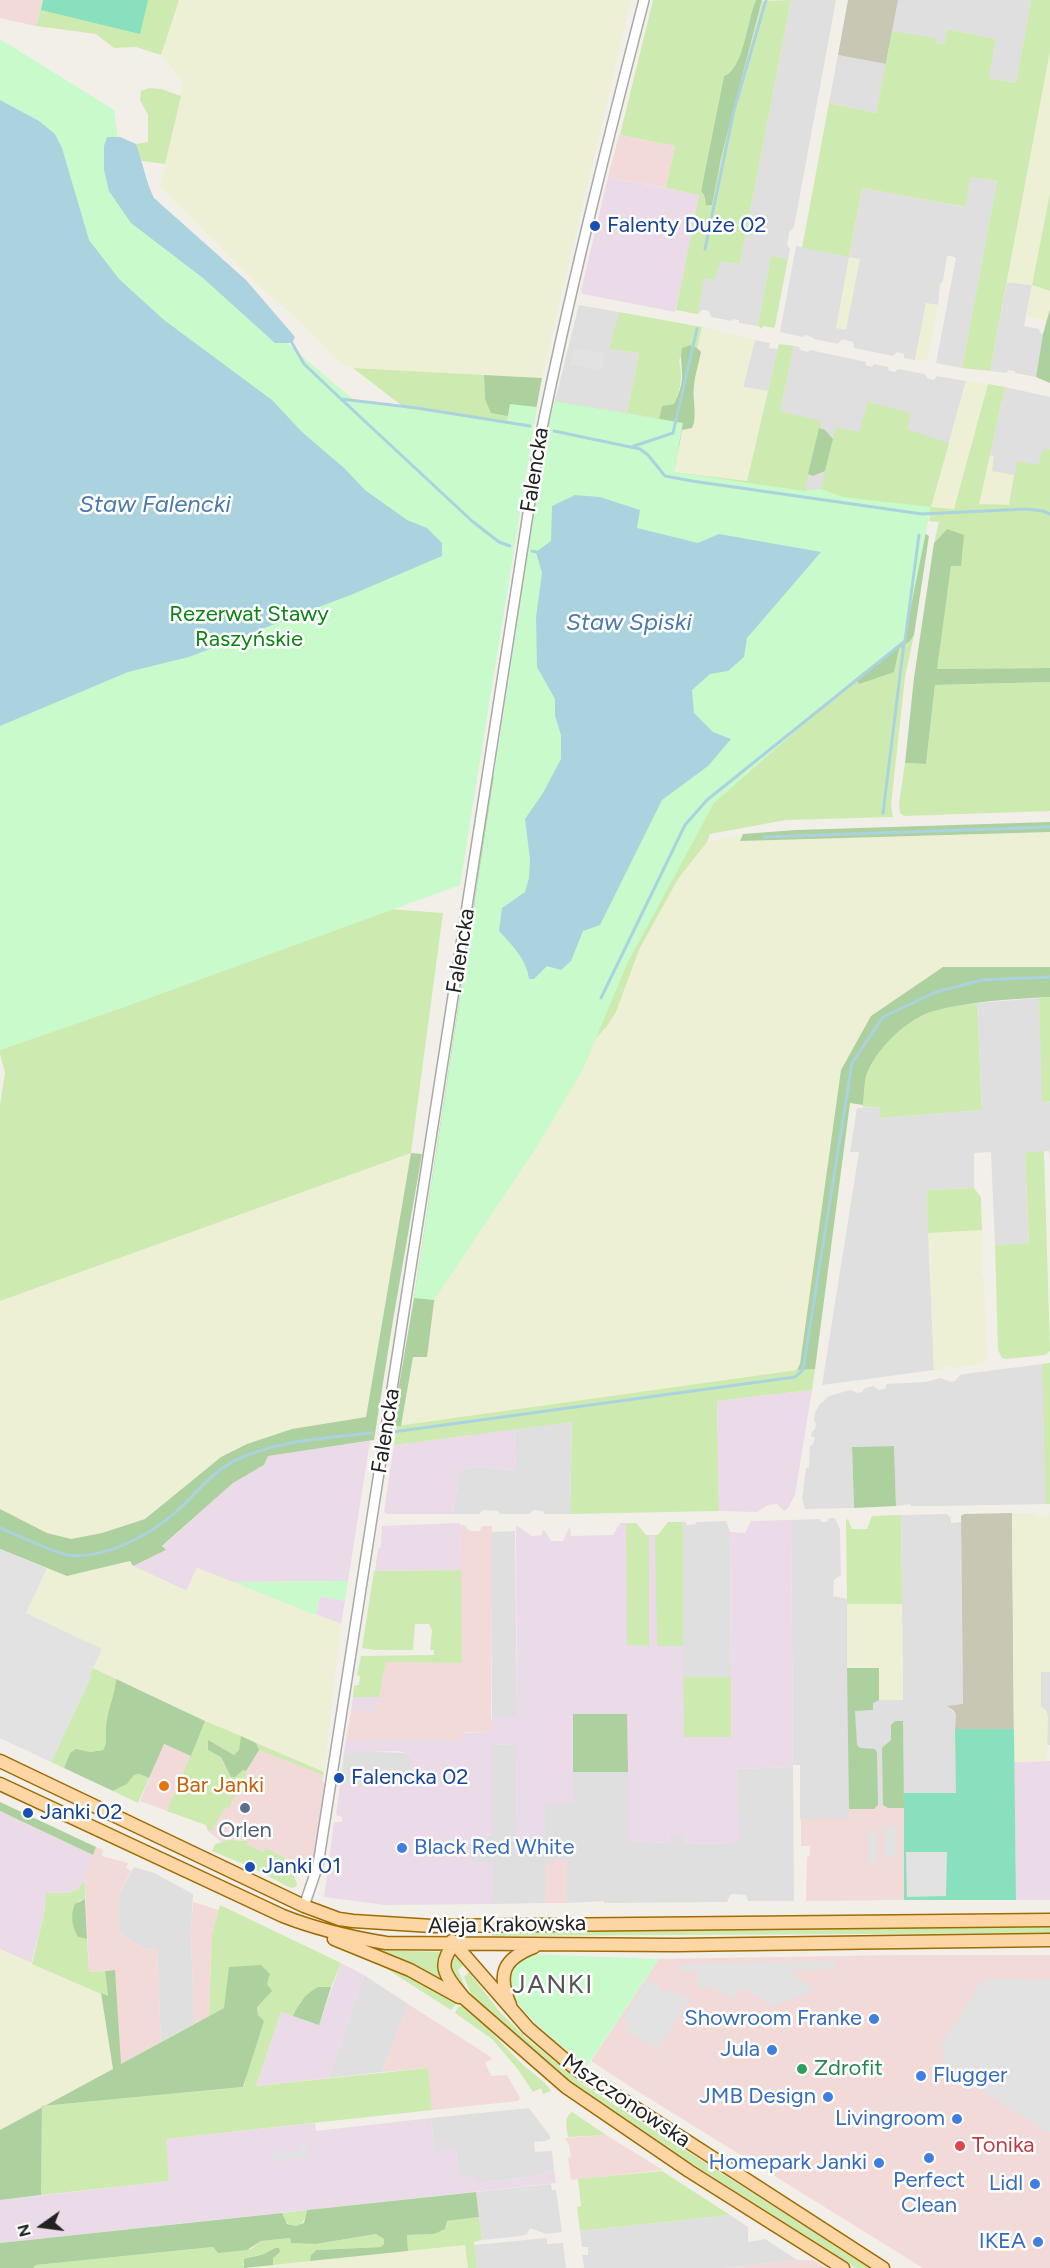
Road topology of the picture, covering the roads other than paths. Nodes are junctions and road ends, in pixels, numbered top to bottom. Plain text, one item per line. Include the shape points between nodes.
1 (644, 0) edge
2 (0, 1761) edge
3 (0, 1784) edge
4 (304, 1906) junction
5 (1050, 1920) edge
6 (471, 1925) junction
7 (309, 1926) junction
8 (432, 1926) junction
9 (1050, 1940) edge
10 (455, 1943) junction
11 (541, 1944) junction
12 (464, 1998) junction
13 (513, 2012) junction
14 (843, 2268) edge
15 (882, 2268) edge

1 - 4 street, Falencka via 556,356 539,443 318,1865
2 - 4 main road, Aleja Krakowska
3 - 7 main road, Aleja Krakowska
4 - 8 main road, Aleja Krakowska via 339,1919
5 - 6 main road, Aleja Krakowska
6 - 8 main road, Aleja Krakowska
6 - 10 main road
7 - 10 main road, Aleja Krakowska via 386,1943
7 - 12 main road
8 - 10 main road, Mszczonowska
9 - 11 main road, Aleja Krakowska
10 - 11 main road, Aleja Krakowska
10 - 12 main road via 446,1954 445,1969 451,1984
10 - 13 main road, Mszczonowska
11 - 13 main road via 517,1954 506,1968 503,1982
12 - 14 main road, Mszczonowska via 566,2087 689,2171
13 - 15 main road, Mszczonowska via 549,2048 596,2084

